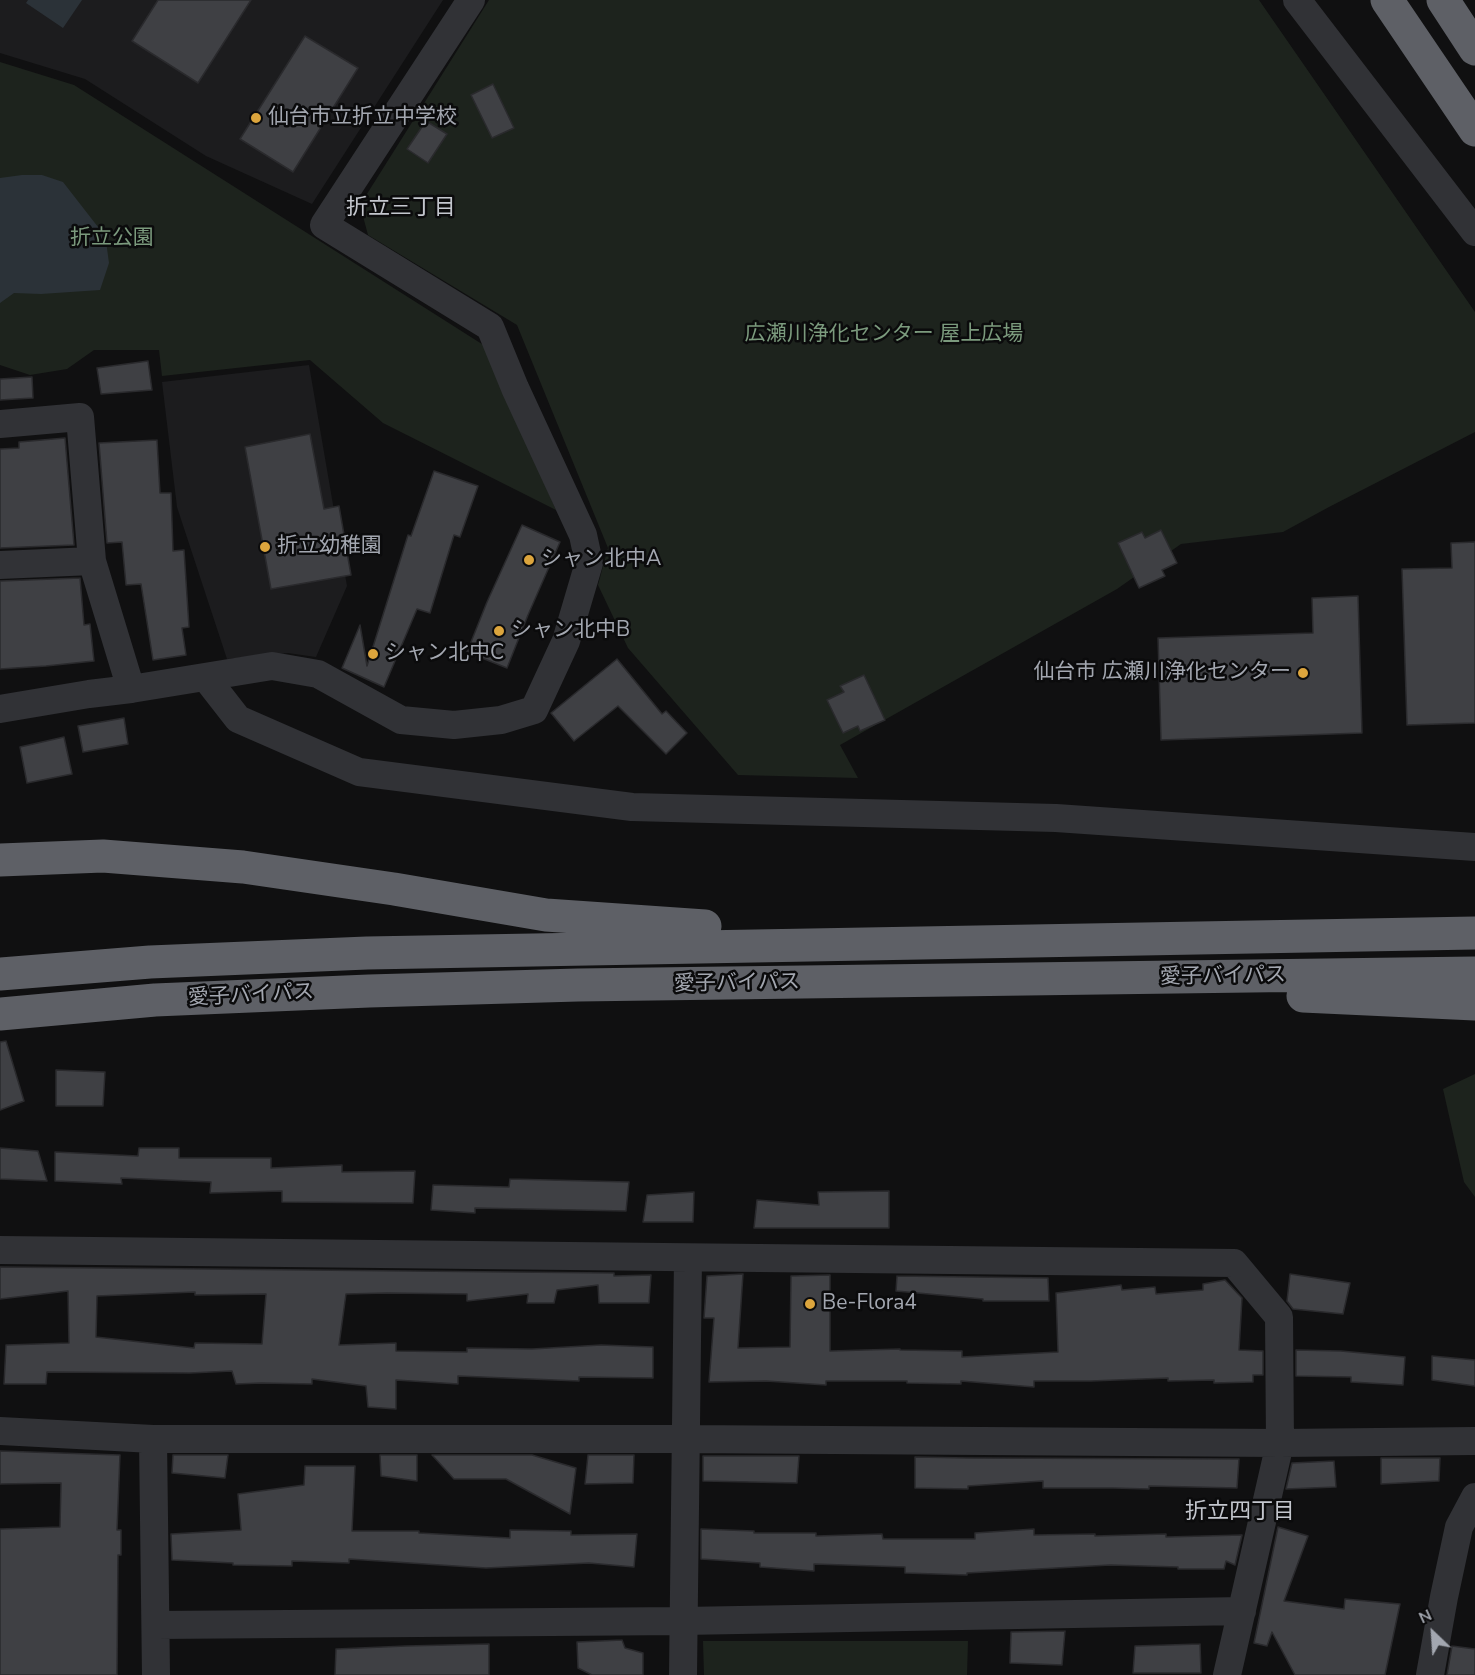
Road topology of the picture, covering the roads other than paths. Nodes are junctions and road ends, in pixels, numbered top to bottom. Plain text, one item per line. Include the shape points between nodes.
1 (471, 0) edge
2 (1297, 0) edge
3 (1387, 0) edge
4 (1443, 0) edge
5 (1475, 49) edge
6 (1475, 130) edge
7 (1475, 232) edge
8 (0, 424) edge
9 (92, 561) junction
10 (0, 565) edge
11 (206, 678) junction
12 (131, 689) junction
13 (0, 710) edge
14 (1475, 847) edge
15 (0, 860) edge
16 (1475, 933) edge
17 (1310, 936) junction
18 (1475, 973) edge
19 (0, 974) edge
20 (786, 984) junction
21 (1475, 1004) edge
22 (0, 1014) edge
23 (0, 1250) edge
24 (688, 1258) junction
25 (0, 1431) edge
26 (153, 1439) junction
27 (685, 1439) junction
28 (1475, 1441) edge
29 (1280, 1443) junction
30 (1475, 1497) edge
31 (1242, 1611) junction
32 (683, 1621) junction
33 (156, 1625) junction
34 (156, 1675) edge
35 (683, 1675) edge
36 (1227, 1675) edge
37 (1430, 1675) edge

1 - 11 street via 324,225 490,327 583,535 589,563 566,641 534,710 501,720 454,725 401,720 318,674 272,666
2 - 7 street
3 - 6 highway
4 - 5 highway
8 - 9 street via 80,417
9 - 10 street
9 - 12 street
11 - 12 street
11 - 14 street via 238,720 359,772 632,807 1056,818
12 - 13 street
15 - 17 highway via 103,856 243,867 546,915 689,926 1160,929
16 - 17 highway, 愛子バイパス
17 - 19 highway, 愛子バイパス via 367,953 150,962
18 - 20 highway, 愛子バイパス
20 - 21 highway via 922,994 1242,992
20 - 22 highway, 愛子バイパス via 357,991 155,1000
23 - 24 street
24 - 27 street
24 - 29 street via 1234,1263 1279,1317
25 - 26 street
26 - 27 street
26 - 33 street
27 - 29 street
27 - 32 street
28 - 29 street
29 - 31 street
30 - 37 street via 1459,1527
31 - 32 street
31 - 36 street
32 - 33 street
32 - 35 street
33 - 34 street

